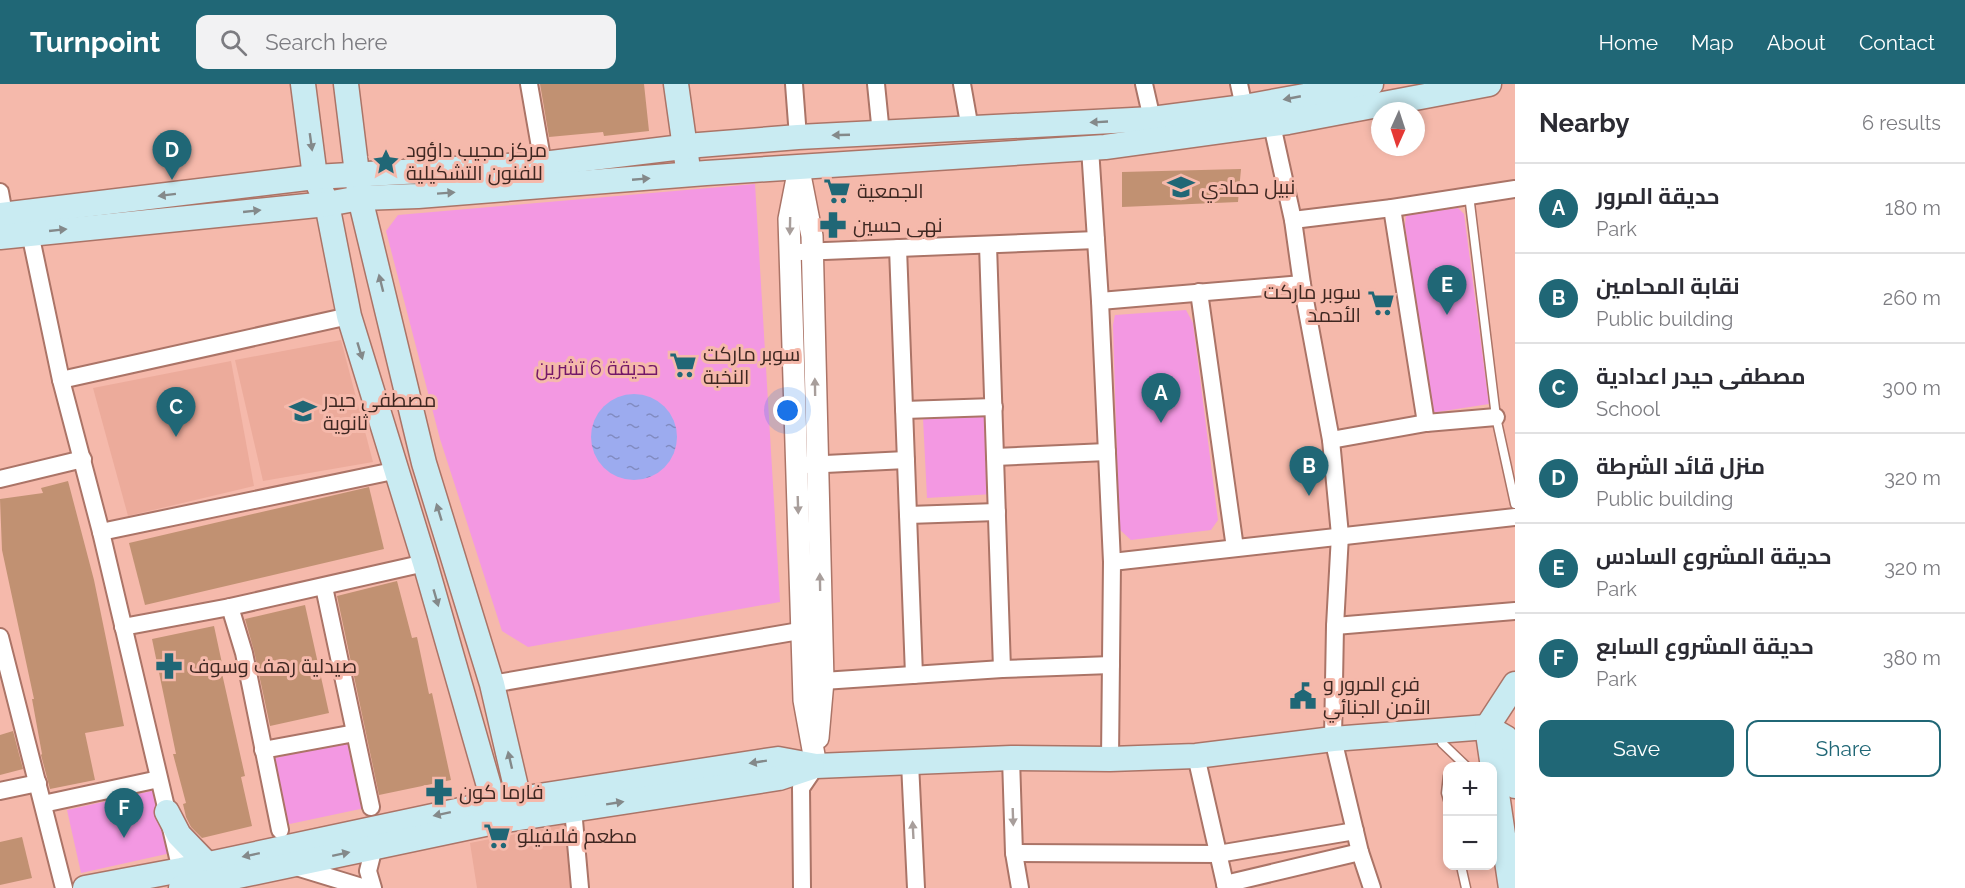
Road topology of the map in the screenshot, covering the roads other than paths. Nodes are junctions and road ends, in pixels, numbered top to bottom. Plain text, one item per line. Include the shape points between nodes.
1 (303, 84) edge
2 (346, 84) edge
3 (529, 84) edge
4 (676, 84) edge
5 (692, 84) edge
6 (794, 84) edge
7 (876, 84) edge
8 (962, 84) edge
9 (1144, 84) edge
10 (1371, 84) edge
11 (1487, 84) edge
12 (1335, 87) edge
13 (1381, 94) edge
14 (1242, 95) edge
15 (1152, 119) junction
16 (1272, 125) junction
17 (970, 129) junction
18 (881, 134) junction
19 (798, 136) junction
20 (692, 146) junction
21 (1090, 148) junction
22 (543, 164) junction
23 (799, 168) junction
24 (697, 174) junction
25 (315, 177) junction
26 (359, 187) junction
27 (1515, 189) edge
28 (1469, 195) junction
29 (327, 204) junction
30 (1392, 208) junction
31 (1, 214) edge
32 (1293, 220) junction
33 (30, 233) junction
34 (1096, 240) junction
35 (988, 245) junction
36 (898, 248) junction
37 (812, 252) junction
38 (790, 253) junction
39 (1302, 284) junction
40 (1199, 292) junction
41 (1100, 301) junction
42 (349, 316) junction
43 (60, 380) junction
44 (994, 407) junction
45 (904, 410) junction
46 (1496, 417) junction
47 (1426, 423) junction
48 (1331, 440) junction
49 (1107, 452) junction
50 (995, 457) junction
51 (83, 459) junction
52 (906, 460) junction
53 (424, 463) junction
54 (807, 465) junction
55 (398, 470) junction
56 (0, 478) edge
57 (1515, 504) edge
58 (997, 512) junction
59 (908, 515) junction
60 (1515, 517) edge
61 (102, 532) junction
62 (1340, 536) junction
63 (1235, 548) junction
64 (1112, 562) junction
65 (425, 563) junction
66 (324, 587) junction
67 (230, 607) junction
68 (1515, 611) edge
69 (1335, 626) junction
70 (123, 627) junction
71 (812, 629) junction
72 (0, 637) edge
73 (1111, 665) junction
74 (1002, 669) junction
75 (914, 675) junction
76 (823, 681) junction
77 (492, 684) junction
78 (1515, 684) edge
79 (463, 692) junction
80 (1503, 730) edge
81 (1438, 731) junction
82 (355, 733) junction
83 (1333, 739) junction
84 (263, 750) junction
85 (1196, 756) junction
86 (1011, 758) junction
87 (1110, 759) junction
88 (1454, 762) edge
89 (1496, 762) edge
90 (910, 763) junction
91 (816, 766) junction
92 (159, 779) junction
93 (38, 783) junction
94 (1515, 786) edge
95 (0, 791) edge
96 (1497, 792) edge
97 (43, 804) junction
98 (370, 807) dead end
99 (521, 808) junction
100 (573, 809) junction
101 (167, 812) junction
102 (496, 812) junction
103 (280, 830) dead end
104 (1355, 831) junction
105 (374, 847) junction
106 (1360, 852) junction
107 (1014, 853) junction
108 (1218, 854) junction
109 (207, 864) junction
110 (290, 865) junction
111 (1462, 870) edge
112 (184, 883) edge
113 (1225, 886) edge
114 (64, 888) edge
115 (85, 888) edge
116 (365, 888) edge
117 (373, 888) edge
118 (580, 888) edge
119 (802, 888) edge
120 (916, 888) edge
121 (1020, 888) edge
122 (1372, 888) edge
123 (1466, 888) edge
124 (1511, 888) edge

1 -> 25 main road
2 - 26 main road
3 - 22 street
4 - 20 main road
5 - 20 main road
6 - 19 street
7 - 18 street
8 - 17 street
9 - 15 street
10 - 12 main road
11 - 13 main road
12 -> 14 main road
13 - 16 main road
14 - 15 main road
15 -> 17 main road
16 - 21 main road
16 - 32 street
17 - 18 main road
18 -> 19 main road
19 - 20 main road
19 - 23 main road
20 - 22 main road
20 - 24 main road
21 - 23 main road
21 - 34 street
22 - 26 main road
23 - 24 main road
23 - 37 street
23 -> 38 street via 789,219
26 -> 24 main road via 418,196
25 - 26 main road
25 - 29 main road
25 -> 31 main road
26 - 29 main road
53 -> 26 main road
27 - 28 street
28 - 30 street
28 - 46 lane
33 -> 29 main road
29 - 42 main road
30 - 32 street
30 - 47 street
31 - 33 main road
32 - 39 street
33 - 43 street
34 - 35 street
34 - 41 street
35 - 36 street
35 - 44 street
36 - 37 street
36 - 45 street
37 - 38 street
54 -> 37 street
38 - 54 street
39 - 40 street
39 - 48 street
40 - 41 street
40 - 63 street
41 - 49 street
42 - 43 street
42 -> 55 main road
43 - 51 street
44 - 45 street
44 - 50 street
45 - 52 street
46 - 47 street
46 - 57 lane
47 - 48 street
48 - 62 street
49 - 50 street
49 - 64 street
50 - 58 street
51 - 56 street
51 - 61 street
52 - 54 street
52 - 59 street
53 - 55 main road
77 -> 53 main road
54 - 71 street
55 - 61 street
55 - 65 main road
58 - 59 street
58 - 74 street
59 - 75 street
60 - 62 street
61 - 70 street
62 - 63 street
62 - 69 street
63 - 64 street
64 - 73 street
65 - 66 street
65 -> 79 main road
66 - 67 street
66 - 82 street
67 - 70 street
67 - 84 street via 244,653
68 - 69 street
69 - 83 street
70 - 92 street
71 - 76 street
71 - 77 street
71 - 91 street via 804,700
72 - 93 street
73 - 74 street
73 - 87 street
74 - 75 street
75 - 76 street
76 - 91 street
77 - 79 main road
99 -> 77 main road
78 - 80 main road
79 - 102 main road
80 - 81 main road
80 - 89 main road
80 - 94 main road
81 - 83 main road
81 - 88 lane
82 - 84 street
82 - 98 street
83 - 85 main road
83 - 104 street
84 - 103 street
85 - 87 main road
85 - 108 street
86 - 87 main road
86 - 90 main road
86 -> 107 street
90 - 91 main road
120 -> 90 street
91 -> 99 main road via 778,759
100 -> 91 main road via 778,778
91 - 119 street via 801,788
92 - 97 street
92 - 101 street
93 - 95 street
93 - 97 street
96 - 124 main road
97 - 114 street
99 - 100 main road
99 - 102 main road
100 - 118 street
101 - 109 main road via 178,835
101 - 112 street
102 - 105 main road
102 -> 109 main road
104 - 106 street
104 - 108 street
110 -> 105 main road
105 - 117 street via 368,871
106 - 113 street
106 - 122 street
107 - 108 street
107 - 121 street
108 - 113 street
109 - 112 main road
110 - 112 main road
110 - 116 street
111 - 123 lane
112 - 115 main road

